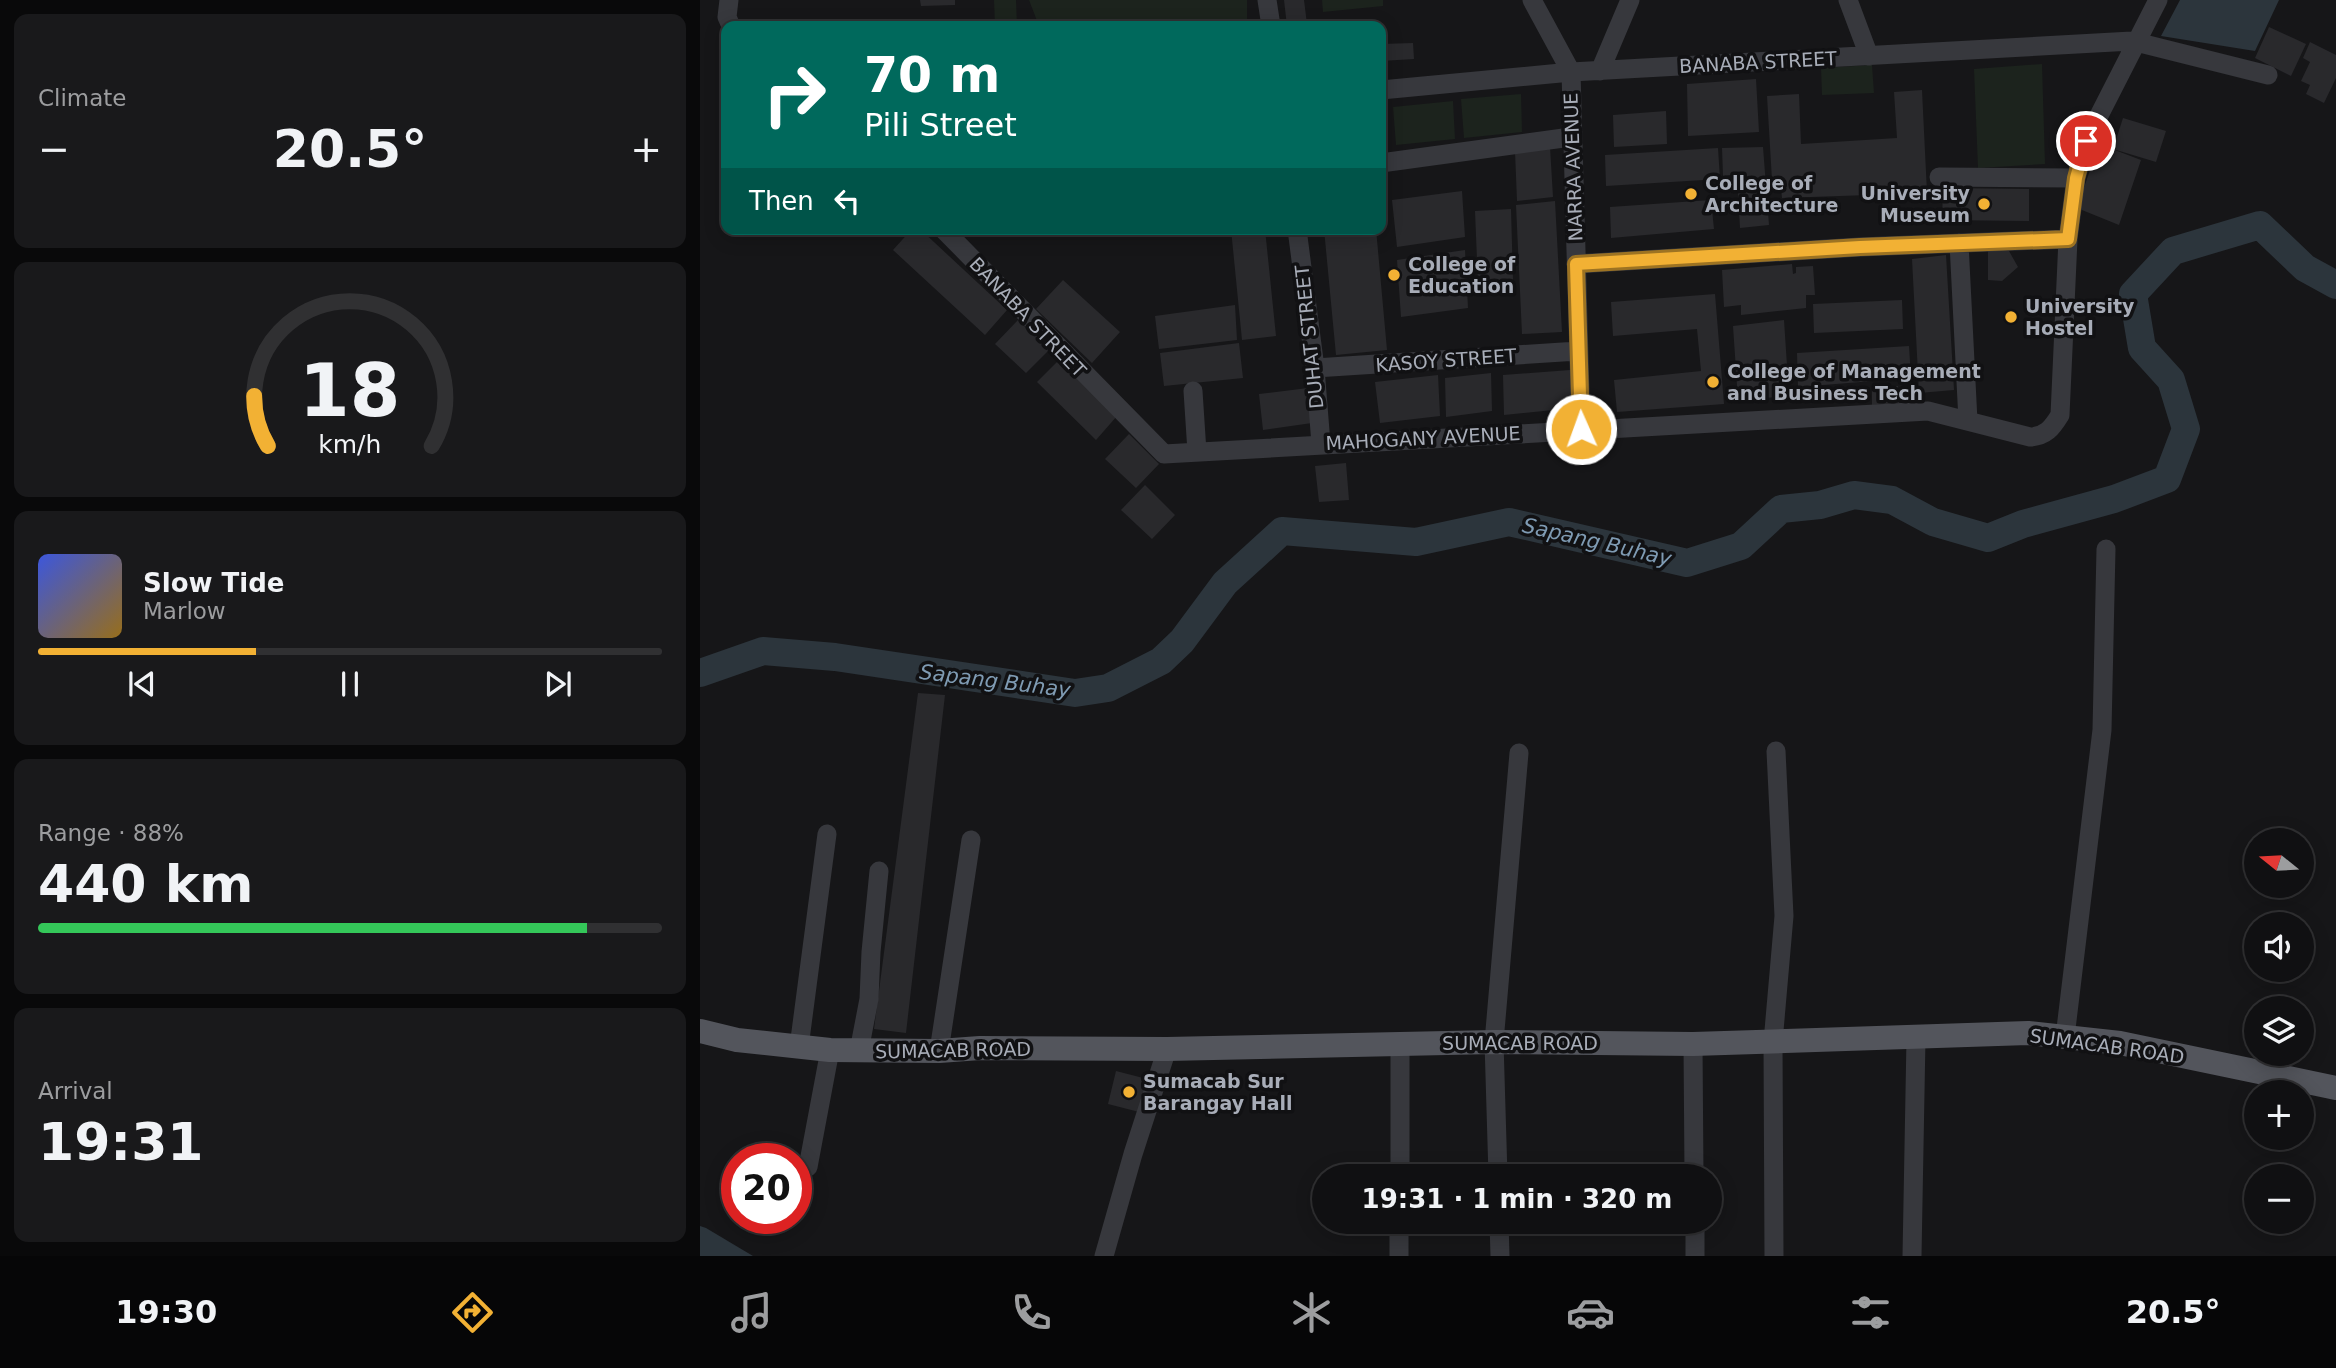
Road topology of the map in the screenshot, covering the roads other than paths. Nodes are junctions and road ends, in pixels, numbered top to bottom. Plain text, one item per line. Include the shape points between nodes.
1 (729, 0) edge
2 (1267, 0) edge
3 (1532, 0) edge
4 (1630, 0) edge
5 (1848, 0) edge
6 (2158, 0) edge
7 (728, 21) edge
8 (1270, 21) edge
9 (2136, 42) junction
10 (1869, 56) junction
11 (1600, 71) junction
12 (1571, 72) junction
13 (2268, 75) dead end
14 (1386, 90) edge
15 (1571, 137) junction
16 (1386, 162) edge
17 (1939, 177) dead end
18 (2076, 178) junction
19 (949, 235) edge
20 (1298, 235) edge
21 (2068, 239) junction
22 (1959, 243) junction
23 (1576, 264) junction
24 (1578, 351) junction
25 (1315, 368) junction
26 (1193, 391) dead end
27 (1114, 405) joint
28 (1968, 421) junction
29 (1581, 429) junction
30 (1321, 444) junction
31 (1197, 452) junction
32 (2106, 549) dead end
33 (1776, 751) dead end
34 (1519, 753) dead end
35 (827, 834) dead end
36 (971, 841) dead end
37 (879, 871) dead end
38 (700, 1031) edge
39 (2065, 1037) junction
40 (1916, 1038) junction
41 (1494, 1041) junction
42 (1773, 1042) junction
43 (1400, 1044) junction
44 (1693, 1044) junction
45 (799, 1047) junction
46 (1167, 1049) junction
47 (830, 1050) junction
48 (859, 1051) junction
49 (939, 1051) junction
50 (2336, 1088) edge
51 (812, 1146) edge
52 (1400, 1164) edge
53 (1498, 1164) edge
54 (1694, 1164) edge
55 (1399, 1234) edge
56 (1499, 1234) edge
57 (1695, 1234) edge
58 (1104, 1256) edge
59 (1399, 1256) edge
60 (1500, 1256) edge
61 (1695, 1256) edge
62 (1774, 1256) edge
63 (1912, 1256) edge

1 - 7 street
2 - 8 street
3 - 12 street
4 - 11 street
5 - 10 street
6 - 9 street, MAHOGANY AVENUE
9 - 10 street, BANABA STREET
9 - 13 street, BANABA STREET
9 - 18 street, MAHOGANY AVENUE via 2086,141
10 - 11 street, BANABA STREET
11 - 12 street, BANABA STREET
12 - 14 street, BANABA STREET
12 - 15 street, NARRA AVENUE
15 - 16 street
15 - 23 street, NARRA AVENUE
17 - 18 street
18 - 21 street, MAHOGANY AVENUE
19 - 27 street, BANABA STREET
20 - 25 street, DUHAT STREET
21 - 22 street
21 - 28 street, MAHOGANY AVENUE via 2060,415 2042,436 2030,437
22 - 23 street
22 - 28 street
23 - 24 street, NARRA AVENUE
24 - 25 street, KASOY STREET
24 - 29 street, NARRA AVENUE
25 - 30 street, DUHAT STREET
26 - 31 street
27 - 31 street, MAHOGANY AVENUE via 1164,454
28 - 29 street, MAHOGANY AVENUE via 1928,411
29 - 30 street, MAHOGANY AVENUE
30 - 31 street, MAHOGANY AVENUE
32 - 39 street via 2102,730
33 - 42 street via 1784,916
34 - 41 street
35 - 45 street
36 - 49 street
37 - 48 street via 870,992
38 - 45 main road, SUMACAB ROAD
39 - 40 main road, SUMACAB ROAD via 2028,1033
39 - 50 main road, SUMACAB ROAD via 2120,1043
40 - 42 main road, SUMACAB ROAD
40 - 63 street
41 - 43 main road, SUMACAB ROAD
41 - 44 main road, SUMACAB ROAD
41 - 53 street
42 - 44 main road, SUMACAB ROAD
42 - 62 street
43 - 46 main road, SUMACAB ROAD
43 - 52 street
44 - 54 street
45 - 47 main road, SUMACAB ROAD
46 - 49 main road, SUMACAB ROAD
46 - 58 street
47 - 48 main road, SUMACAB ROAD
47 - 51 street
48 - 49 main road, SUMACAB ROAD
55 - 59 street
56 - 60 street
57 - 61 street

